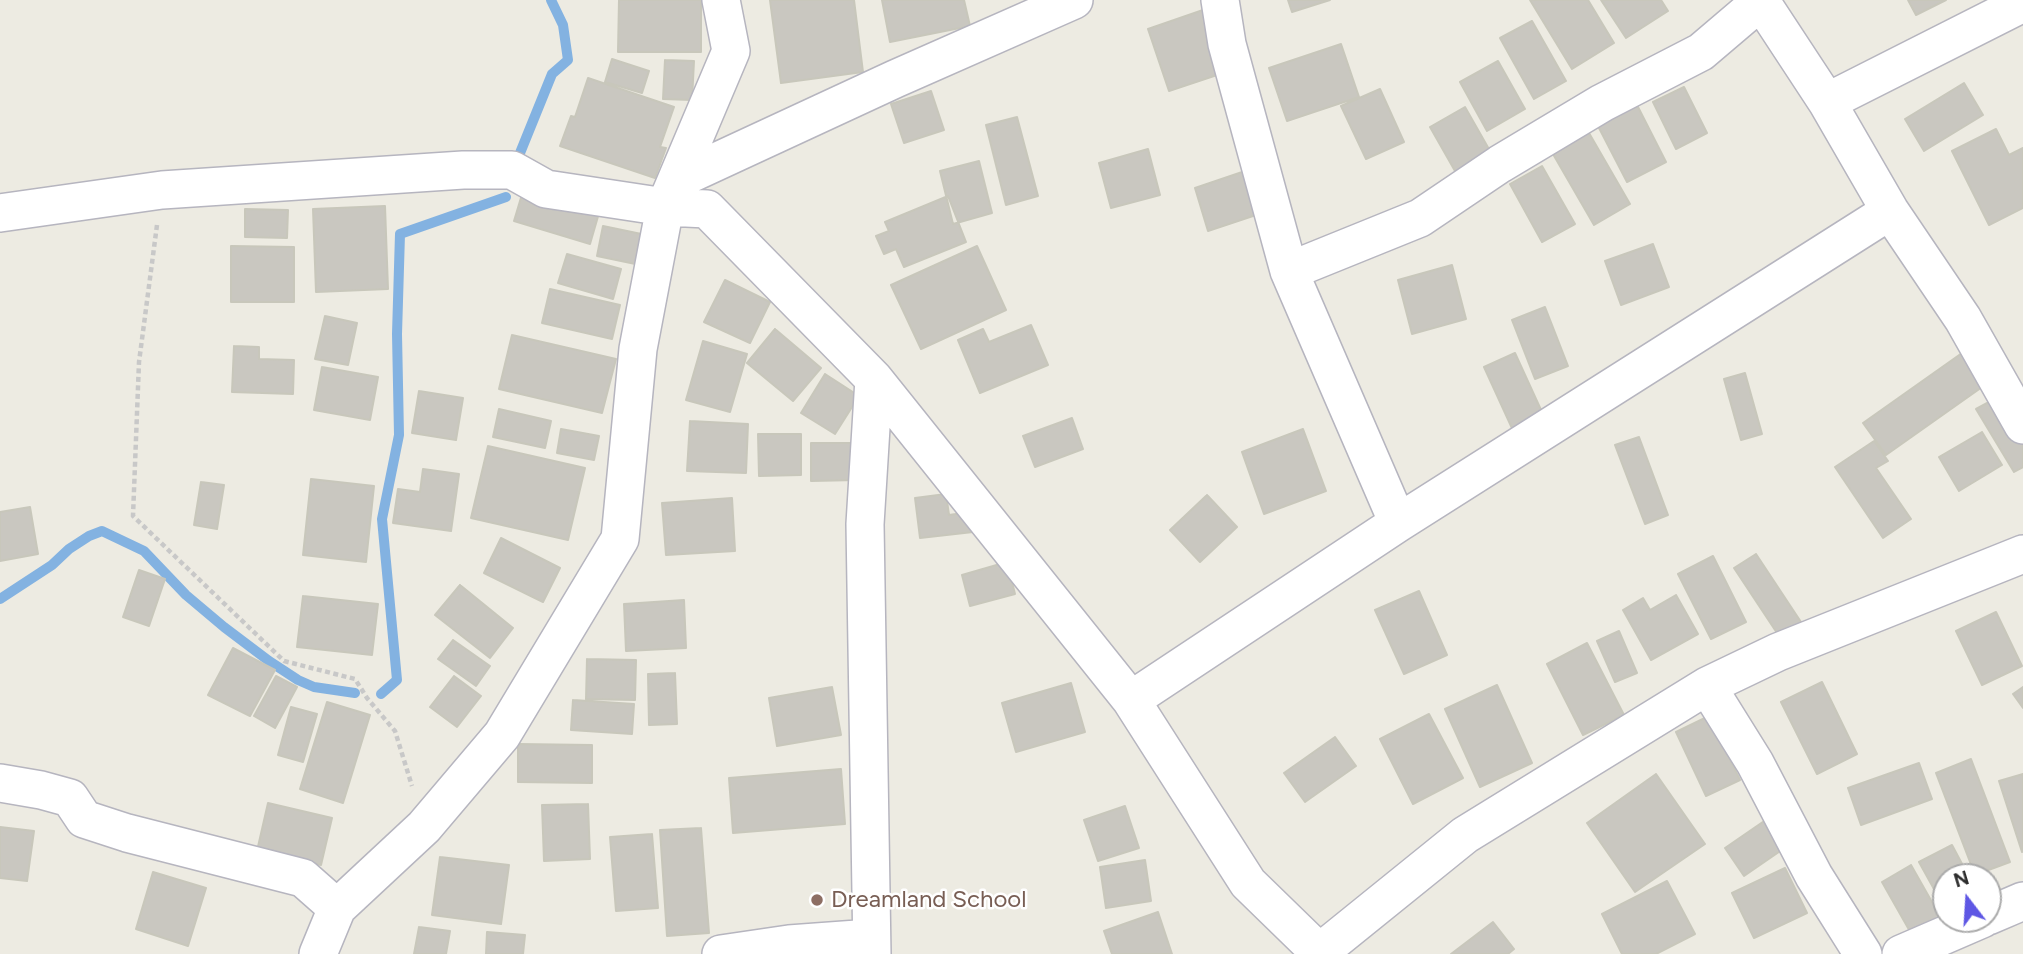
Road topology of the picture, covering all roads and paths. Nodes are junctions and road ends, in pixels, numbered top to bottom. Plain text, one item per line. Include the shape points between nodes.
1 (722, 0) edge
2 (1074, 0) edge
3 (1220, 0) edge
4 (1760, 0) edge
5 (2023, 2) edge
6 (1828, 102) junction
7 (162, 190) junction
8 (671, 194) junction
9 (1891, 211) junction
10 (0, 213) edge
11 (1289, 271) junction
12 (874, 379) junction
13 (2023, 425) edge
14 (1398, 523) junction
15 (2023, 554) edge
16 (1707, 686) junction
17 (1131, 700) junction
18 (0, 783) edge
19 (424, 827) junction
20 (2023, 901) edge
21 (337, 908) junction
22 (2002, 910) edge
23 (1950, 933) edge
24 (871, 946) edge
25 (1320, 953) edge
26 (318, 954) edge
27 (722, 954) edge
28 (1863, 954) edge
29 (1901, 954) edge

1 - 8 street via 731,51
2 - 8 street via 895,79
3 - 11 street via 1227,44
4 - 6 street
4 - 11 street via 1701,52 1601,103 1420,218
5 - 6 street
6 - 9 street
7 - 8 street via 512,170 546,189
7 - 10 street
7 - 19 path via 139,362 133,516 284,661 355,679 395,731
8 - 12 street via 707,209
8 - 19 street via 638,349 620,539 502,735
9 - 13 street via 1963,319
9 - 14 street
11 - 14 street
12 - 17 street
12 - 24 street via 865,524
14 - 17 street
15 - 16 street via 1778,652
16 - 25 street via 1465,835
16 - 28 street
17 - 25 street via 1248,884
18 - 21 street via 70,798 84,819 127,833 303,878
19 - 21 street
20 - 22 street
21 - 26 street
23 - 29 street
24 - 27 street via 789,944

